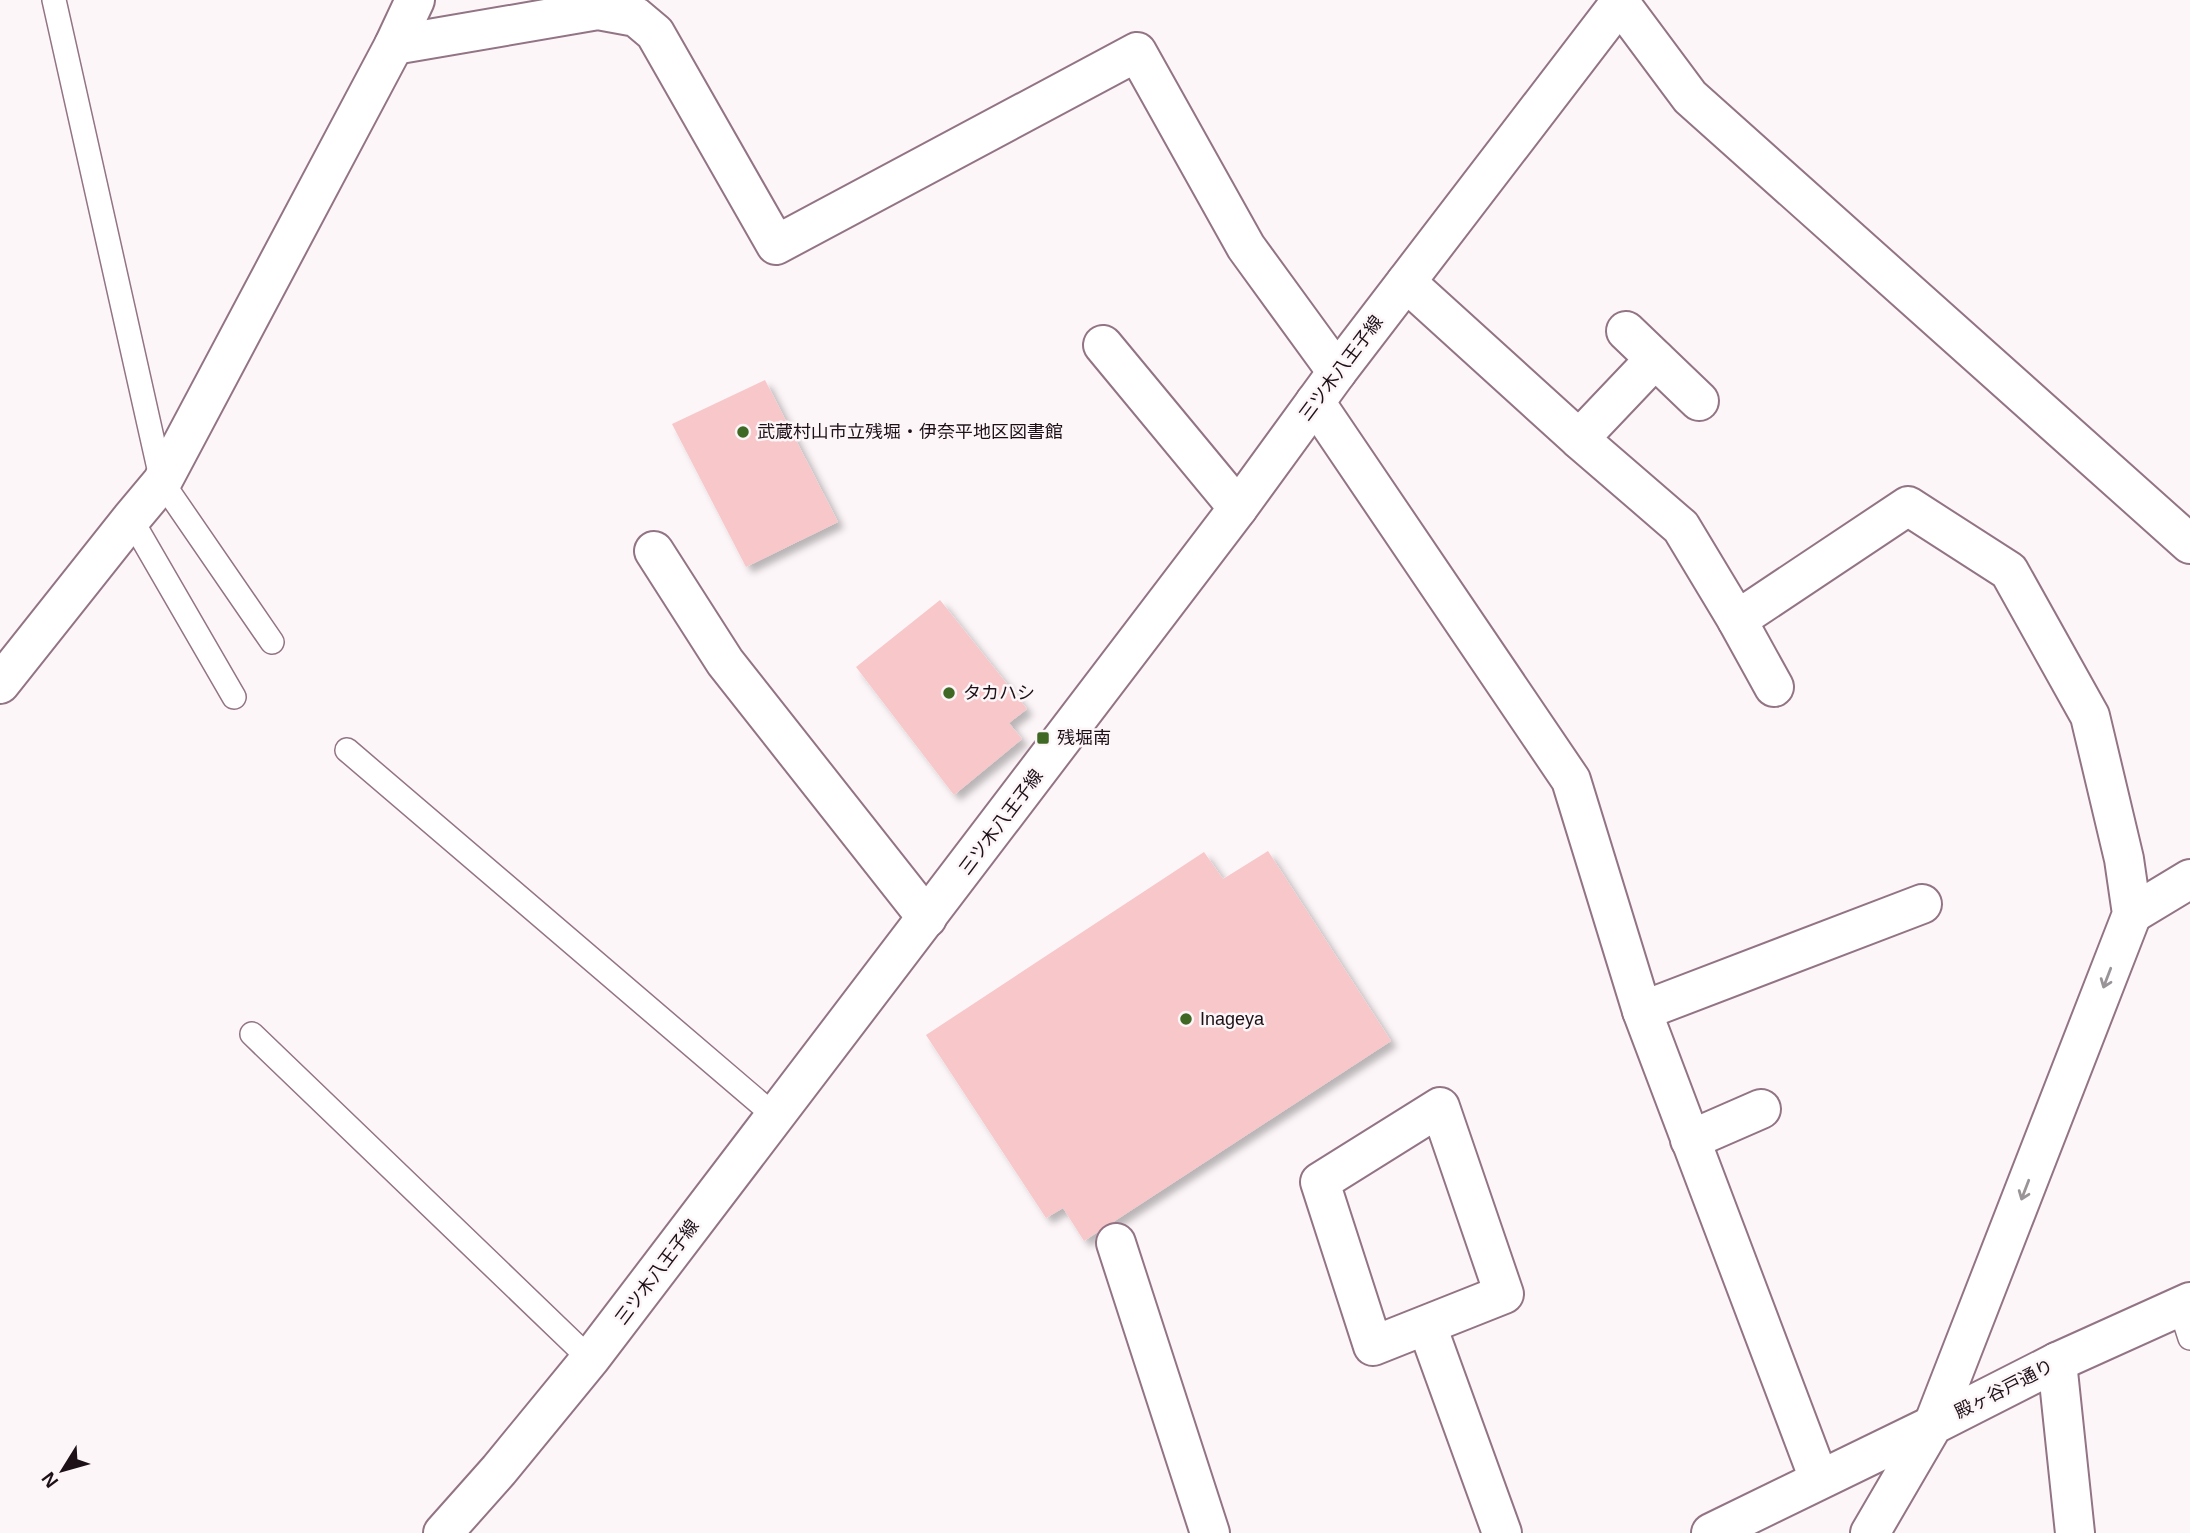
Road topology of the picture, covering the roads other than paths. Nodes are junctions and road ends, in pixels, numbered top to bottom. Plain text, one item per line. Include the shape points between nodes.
1 (54, 0) edge
2 (415, 0) edge
3 (1621, 1) edge
4 (394, 45) junction
5 (1406, 282) junction
6 (1626, 331) dead end
7 (1103, 345) dead end
8 (1655, 359) junction
9 (1337, 372) junction
10 (1699, 401) dead end
11 (1315, 402) junction
12 (1579, 439) junction
13 (162, 482) junction
14 (1238, 508) junction
15 (131, 519) junction
16 (2190, 544) edge
17 (654, 551) dead end
18 (1737, 620) junction
19 (272, 642) dead end
20 (0, 684) edge
21 (1774, 687) dead end
22 (234, 697) dead end
23 (347, 750) dead end
24 (2190, 879) edge
25 (1922, 904) dead end
26 (2132, 914) junction
27 (927, 918) junction
28 (1642, 1011) junction
29 (252, 1034) dead end
30 (1761, 1109) dead end
31 (776, 1117) junction
32 (1690, 1140) junction
33 (1116, 1243) dead end
34 (2187, 1316) edge
35 (1427, 1326) junction
36 (590, 1359) junction
37 (2057, 1362) junction
38 (1933, 1424) junction
39 (1819, 1479) junction
40 (443, 1533) edge
41 (1210, 1533) edge
42 (1502, 1533) edge
43 (1711, 1533) edge
44 (1870, 1533) edge
45 (2075, 1533) edge

1 - 13 lane
2 - 4 street
3 - 5 street, 三ツ木八王子線
3 - 16 street via 1690,97
4 - 9 street via 598,10 636,17 655,33 776,245 1138,52 1246,247
4 - 13 street
5 - 9 street, 三ツ木八王子線
5 - 12 street
6 - 8 street
7 - 14 street
8 - 10 street
8 - 12 street
9 - 11 street, 三ツ木八王子線
11 - 14 street, 三ツ木八王子線
11 - 28 street via 1571,780
12 - 18 street via 1681,527
13 - 15 street
13 - 19 lane
14 - 27 street, 三ツ木八王子線
15 - 20 street
15 - 22 lane
17 - 27 street via 726,662
18 - 21 street
18 - 26 street via 1908,506 2009,571 2090,716 2124,859
23 - 31 lane
24 - 26 street
25 - 28 street
26 -> 38 street
27 - 31 street, 三ツ木八王子線
28 - 32 street
29 - 36 lane
30 - 32 street
31 - 36 street, 三ツ木八王子線
32 - 39 street
33 - 41 street
34 - 37 street, 殿ヶ谷戸通り
35 - 35 street via 1373,1346 1320,1182 1440,1107 1504,1294
35 - 42 street
36 - 40 street, 三ツ木八王子線
37 - 38 street, 殿ヶ谷戸通り
37 - 45 street
38 - 39 street
38 - 44 street, 殿ヶ谷戸通り
39 - 43 street

